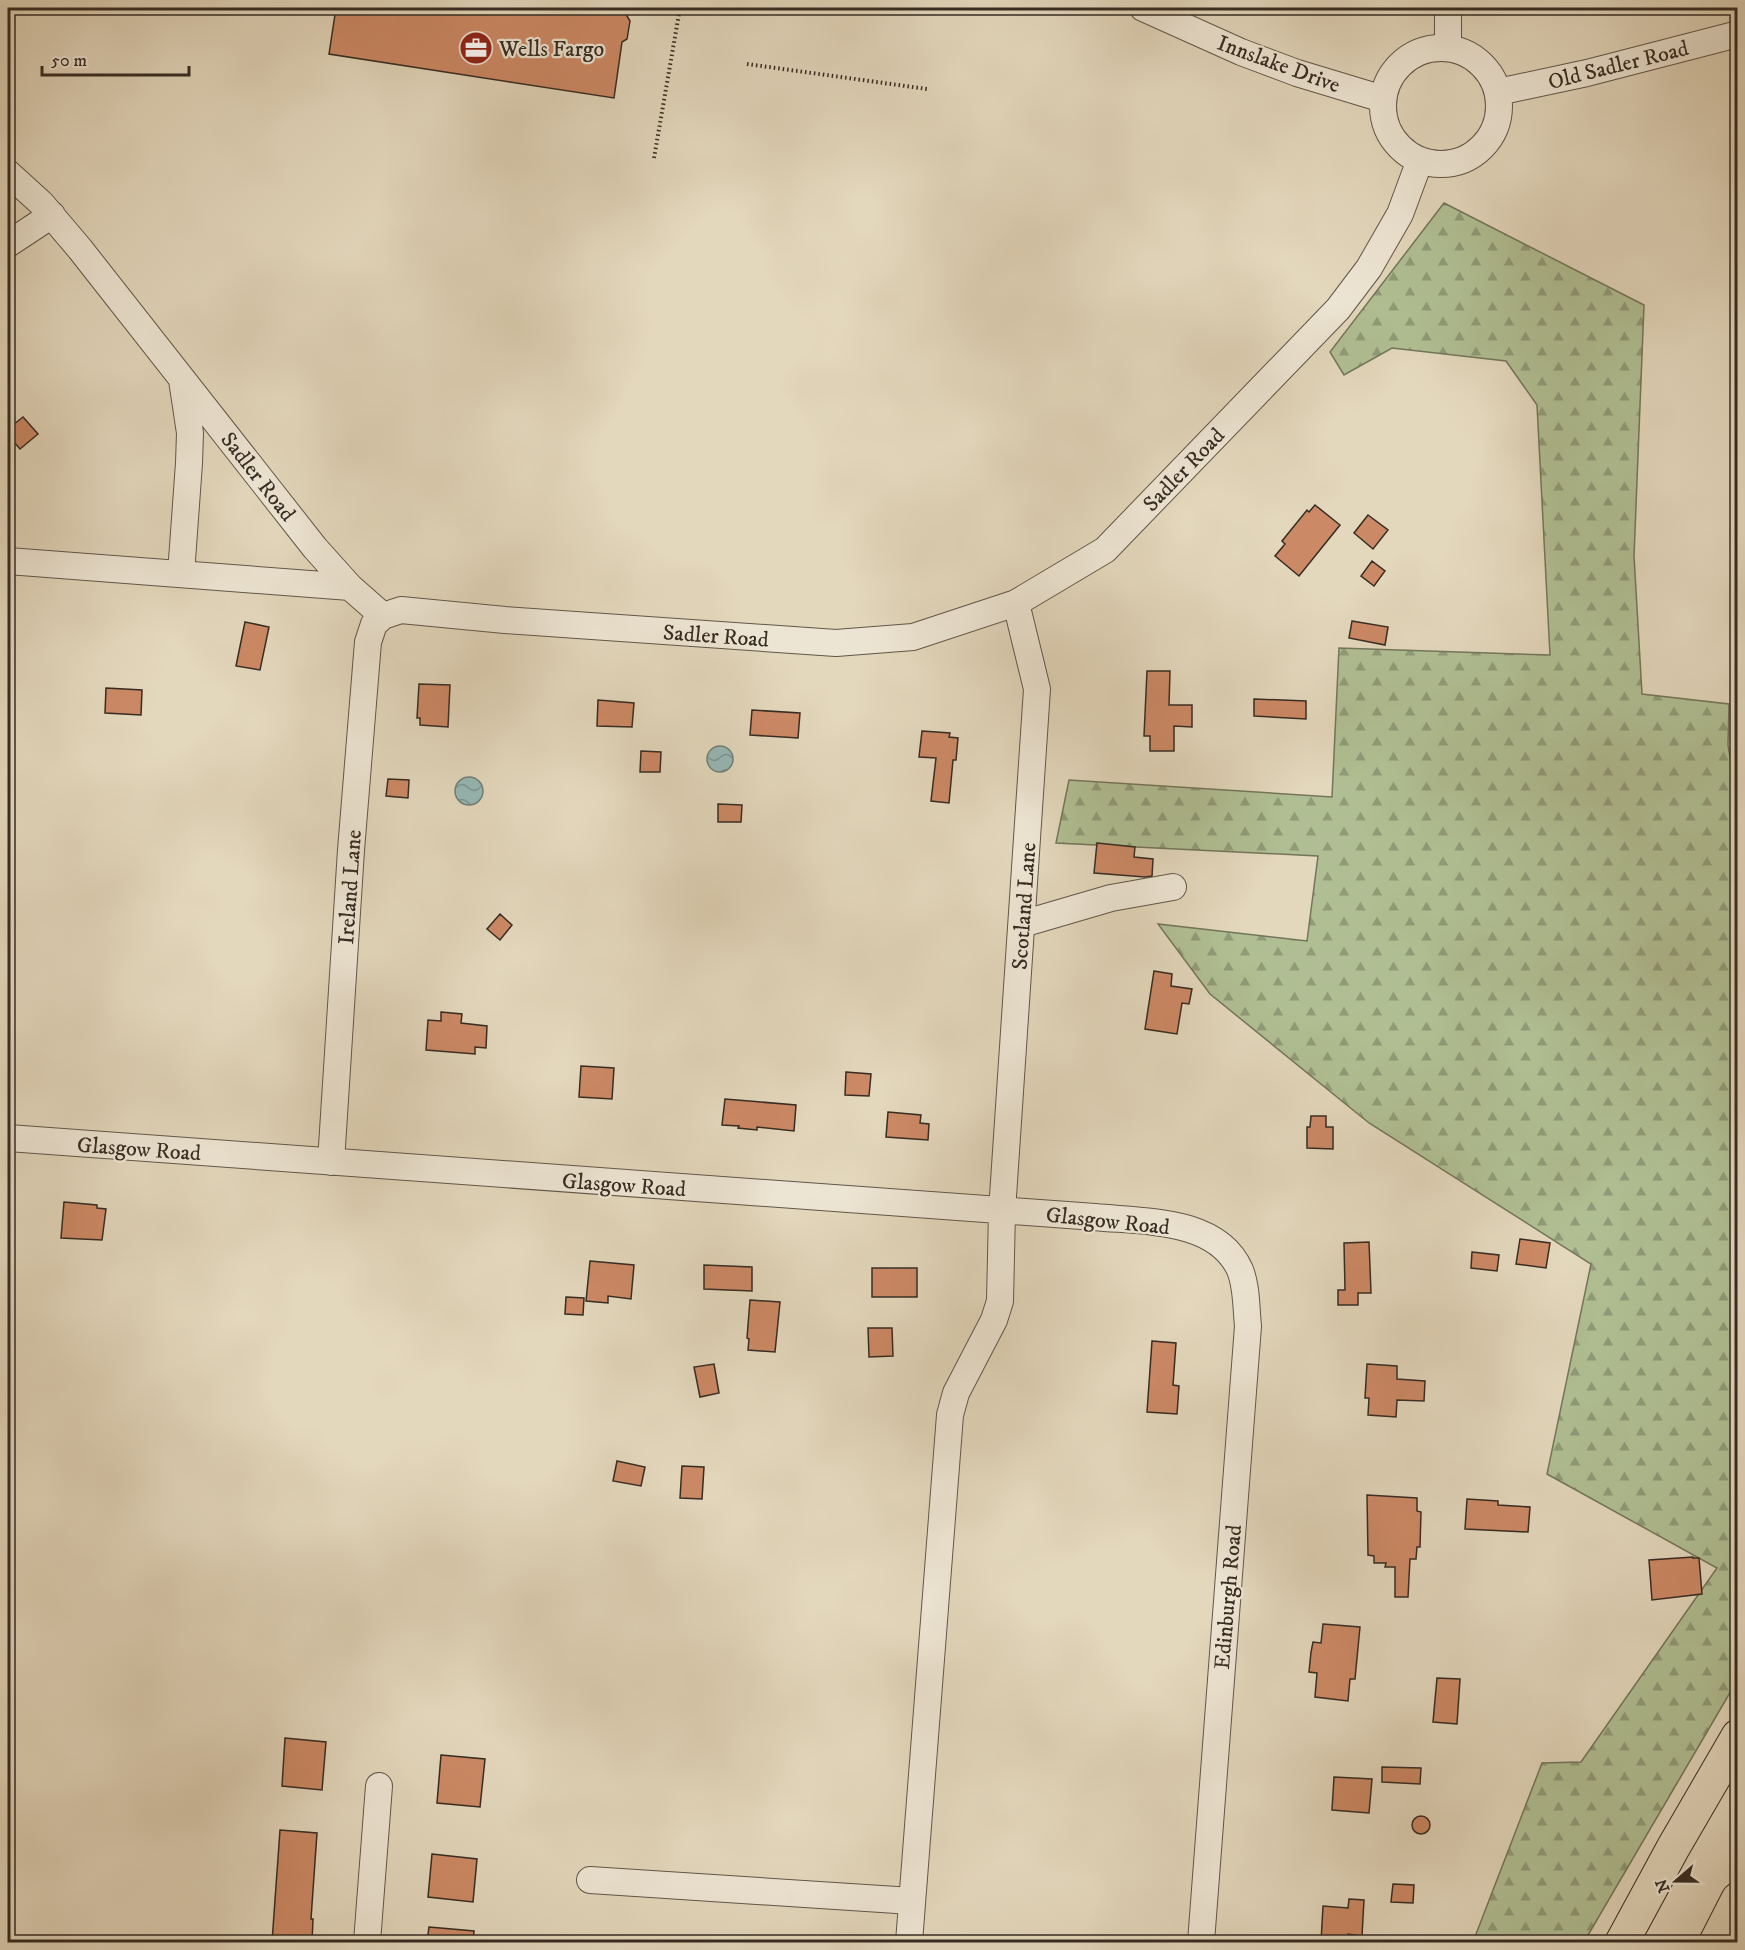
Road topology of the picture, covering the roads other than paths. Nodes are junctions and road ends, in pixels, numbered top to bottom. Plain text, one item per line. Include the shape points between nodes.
1 (1143, 8) edge
2 (1448, 8) edge
3 (1737, 34) edge
4 (1448, 48) junction
5 (1498, 92) junction
6 (1383, 99) junction
7 (1420, 160) junction
8 (8, 173) edge
9 (52, 215) junction
10 (8, 244) edge
11 (181, 378) junction
12 (8, 561) edge
13 (181, 574) junction
14 (350, 587) junction
15 (1016, 603) junction
16 (383, 616) junction
17 (1173, 887) dead end
18 (1022, 924) junction
19 (8, 1138) edge
20 (331, 1162) junction
21 (1002, 1211) junction
22 (1231, 1255) joint
23 (1737, 1736) edge
24 (378, 1786) dead end
25 (590, 1880) dead end
26 (1737, 1899) edge
27 (912, 1901) junction
28 (367, 1942) edge
29 (909, 1942) edge
30 (1201, 1942) edge
31 (1623, 1942) edge
32 (1716, 1942) edge

1 - 6 street, Innslake Drive via 1241,52
2 - 4 street
3 - 5 street, Old Sadler Road
4 - 5 street via 1480,62
4 - 6 street via 1425,50 1404,60 1390,78
5 - 7 street via 1499,115 1483,146 1453,163
6 - 7 street via 1389,131 1402,149
7 - 15 street, Sadler Road via 1400,214 1369,268 1338,309 1105,550
8 - 9 street, Sadler Road
9 - 10 street
9 - 11 street, Sadler Road
11 - 13 street via 190,433
11 - 14 street, Sadler Road
12 - 13 street
13 - 14 street
14 - 16 street, Sadler Road
15 - 16 street, Sadler Road via 913,637 836,643 401,610
15 - 18 street, Scotland Lane via 1037,689
16 - 20 street, Ireland Lane via 374,624 368,642
17 - 18 street via 1111,898
18 - 21 street, Scotland Lane
19 - 20 street, Glasgow Road
20 - 21 street, Glasgow Road
21 - 22 street, Glasgow Road via 1176,1226 1214,1239
21 - 27 street, Scotland Lane via 1000,1300 994,1320 956,1393 950,1415
22 - 30 street, Edinburgh Road via 1245,1287 1247,1335
23 - 31 highway
24 - 28 street
25 - 27 street
26 - 32 highway
27 - 29 street, Scotland Lane

